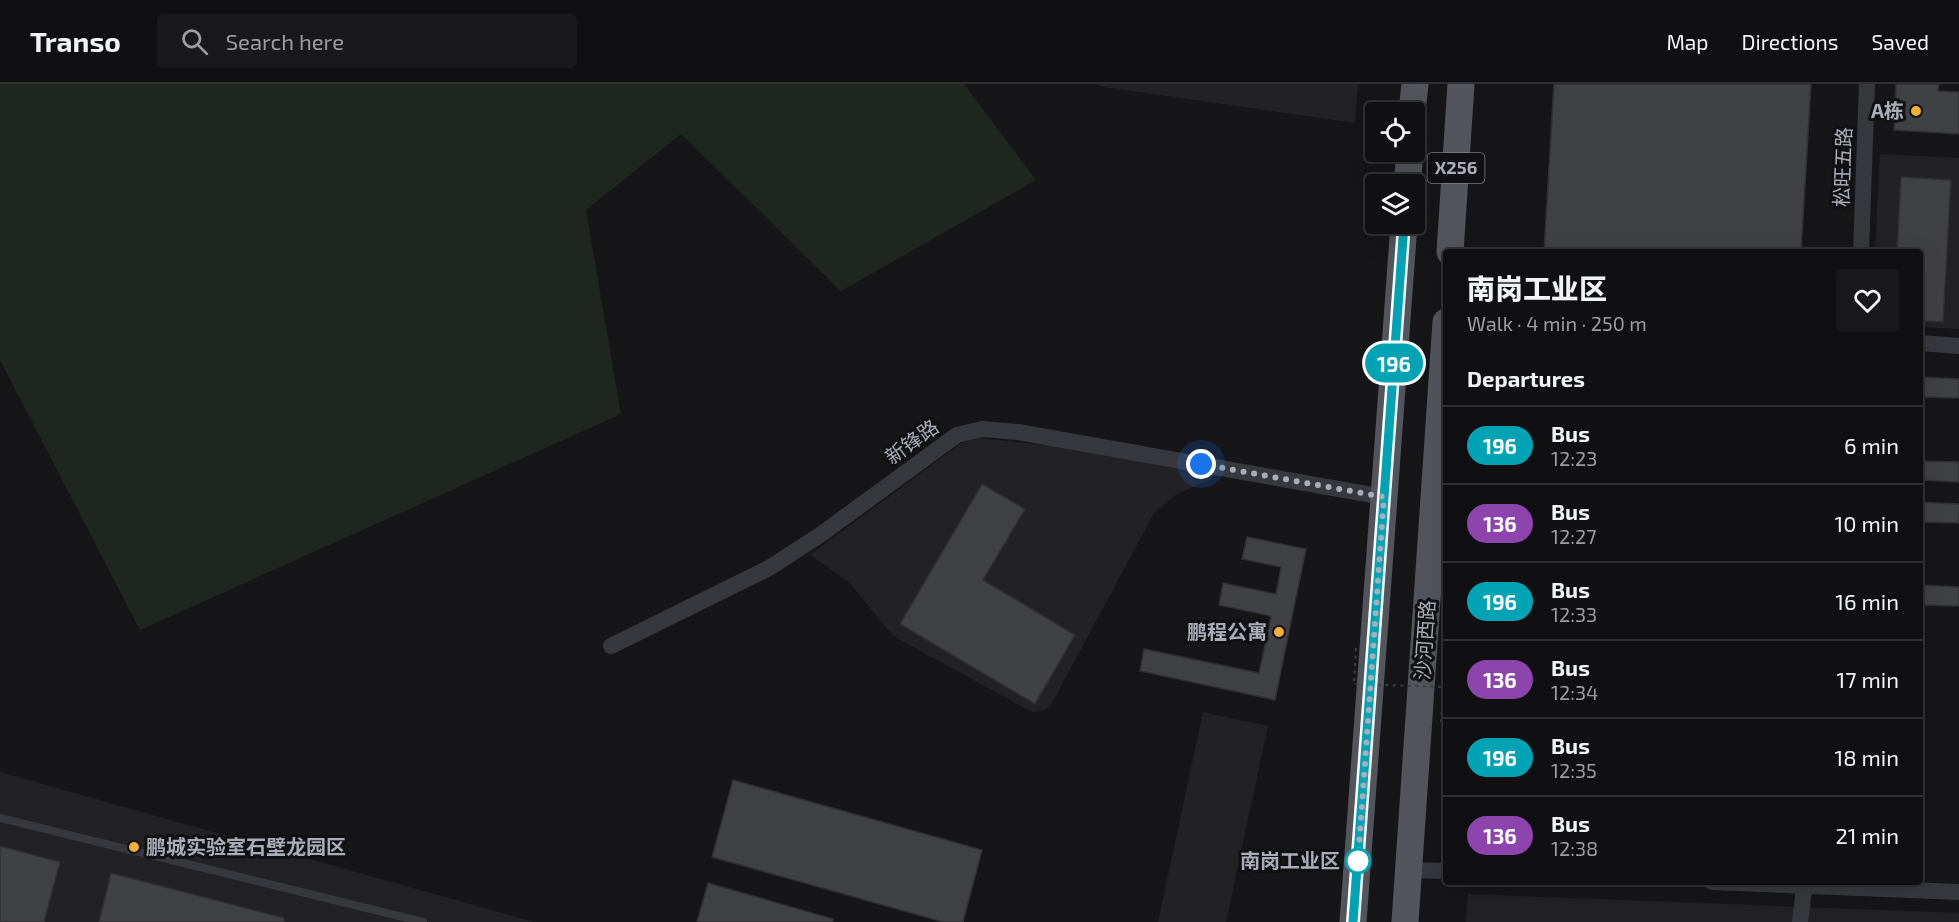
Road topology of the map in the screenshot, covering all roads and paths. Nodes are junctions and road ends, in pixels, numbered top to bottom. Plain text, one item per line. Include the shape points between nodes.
1 (1414, 84) edge
2 (1461, 84) edge
3 (1867, 84) edge
4 (1413, 102) edge
5 (1403, 234) edge
6 (1450, 249) edge
7 (1861, 249) edge
8 (1923, 343) edge
9 (1959, 346) edge
10 (1443, 365) edge
11 (1384, 497) junction
12 (611, 646) dead end
13 (1356, 648) dead end
14 (1442, 722) dead end
15 (0, 818) edge
16 (1408, 870) junction
17 (1443, 871) edge
18 (1805, 885) edge
19 (1824, 885) edge
20 (1959, 892) edge
21 (423, 922) edge
22 (1353, 922) edge
23 (1405, 922) edge
24 (1800, 922) edge

1 - 4 main road
2 - 6 main road, X256
3 - 7 street, 松旺五路
5 - 11 main road
8 - 9 street
10 - 16 main road, 沙河西路
11 - 12 street, 新锋路 via 1018,432 982,429 957,435 769,568
11 - 22 main road
13 - 14 path, bridge via 1354,684 1443,687
15 - 21 lane
16 - 17 street
16 - 23 main road, 沙河西路
18 - 24 street
19 - 20 street

